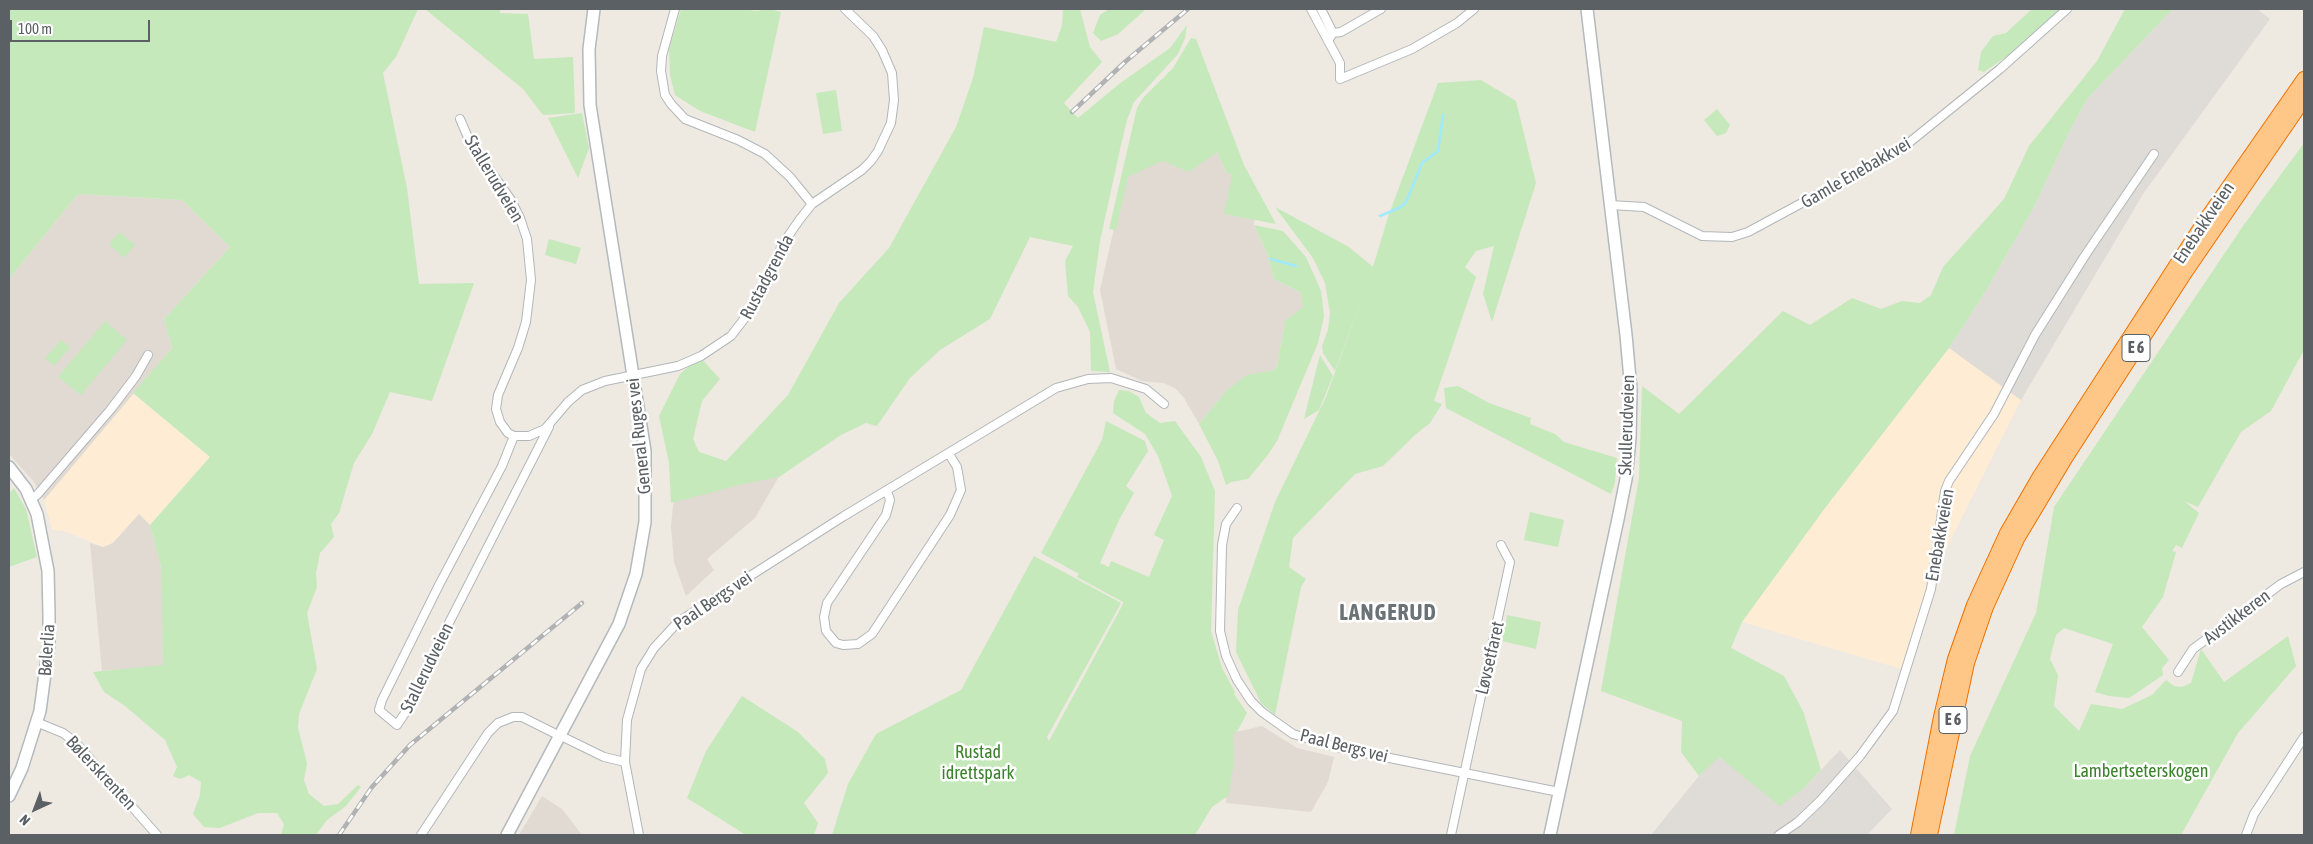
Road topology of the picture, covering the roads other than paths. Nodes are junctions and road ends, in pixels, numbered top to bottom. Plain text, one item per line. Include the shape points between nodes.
1 (594, 9) edge
2 (675, 9) edge
3 (845, 9) edge
4 (1311, 9) edge
5 (1321, 9) edge
6 (1381, 9) edge
7 (1474, 9) edge
8 (1587, 9) edge
9 (2067, 9) edge
10 (1333, 33) junction
11 (1328, 41) junction
12 (2304, 79) edge
13 (2304, 100) edge
14 (460, 119) dead end
15 (2154, 154) dead end
16 (812, 204) junction
17 (1610, 205) junction
18 (148, 355) dead end
19 (633, 376) junction
20 (1164, 404) dead end
21 (551, 423) junction
22 (514, 436) junction
23 (949, 454) junction
24 (9, 467) edge
25 (887, 491) junction
26 (31, 499) junction
27 (1237, 508) dead end
28 (1501, 545) dead end
29 (2304, 572) edge
30 (2178, 672) dead end
31 (36, 722) junction
32 (560, 736) junction
33 (2304, 737) edge
34 (624, 762) junction
35 (1465, 774) junction
36 (1559, 792) junction
37 (9, 796) edge
38 (157, 835) edge
39 (421, 835) edge
40 (507, 835) edge
41 (640, 835) edge
42 (1451, 835) edge
43 (1550, 835) edge
44 (1780, 835) edge
45 (1918, 835) edge
46 (1930, 835) edge
47 (2246, 835) edge

1 - 19 main road, General Ruges vei via 589,49 590,105
2 - 16 street via 661,71 665,95 671,104 685,119 765,154
3 - 16 street, Rustadgrenda via 873,36 892,73 894,100 891,123 878,151 862,170
4 - 11 street
5 - 10 street
6 - 10 street via 1341,32
7 - 11 street via 1457,23 1412,49 1340,79 1341,65
8 - 17 main road, Skullerudveien
9 - 17 street, Gamle Enebakkvei via 2000,69 1900,150 1748,232 1732,237 1702,236 1644,206
10 - 11 street
12 - 45 highway, Enebakkveien / E 6 via 2203,224 2040,476 1995,556 1964,632 1941,717
13 - 46 highway, Enebakkveien / E 6 via 2191,264 2055,474 2017,540 1975,636 1959,691
14 - 22 street, Stallerudveien via 470,142 511,200 529,250 530,292 526,322 496,403 500,422
15 - 44 street, Enebakkveien via 2035,335 1994,414 1949,481 1931,589 1893,711 1860,756 1820,801
16 - 19 street, Rustadgrenda via 785,239 754,306 731,336 694,360
17 - 36 main road, Skullerudveien via 1629,363 1629,453 1618,519
18 - 26 street via 111,409
19 - 21 street, Stallerudveien via 582,390
19 - 32 main road, General Ruges vei via 646,464 647,506 639,562 619,624
20 - 23 street, Paal Bergs vei via 1146,389 1111,378 1075,381 1035,399
21 - 22 street, Stallerudveien via 537,433
21 - 22 street, Stallerudveien via 409,707 397,725 379,710 382,700 502,466
23 - 25 street, Paal Bergs vei
23 - 25 street via 957,467 961,490 950,515 872,634 858,644 836,643 826,631 827,603 886,514 890,500
24 - 26 main road, Bølerlia
25 - 34 street, Paal Bergs vei via 710,600 670,629 641,668 626,720
26 - 31 main road, Bølerlia via 48,571 49,614 44,686
27 - 35 street, Paal Bergs vei via 1226,524 1223,539 1220,631 1226,656 1251,702 1270,719 1304,738
28 - 35 street, Løvsetfaret via 1510,562
29 - 30 street, Avstikkeren via 2281,584 2193,649
31 - 37 main road, Bølerlia via 22,768
31 - 38 street, Bølerskrenten via 63,733 75,742
32 - 34 street via 604,757
32 - 39 street via 522,718 512,716 498,723 490,730
32 - 40 main road, General Ruges vei
33 - 47 street via 2254,814
34 - 41 street, Paal Bergs vei
35 - 36 street, Paal Bergs vei
35 - 42 street, Løvsetfaret
36 - 43 main road, Skullerudveien

